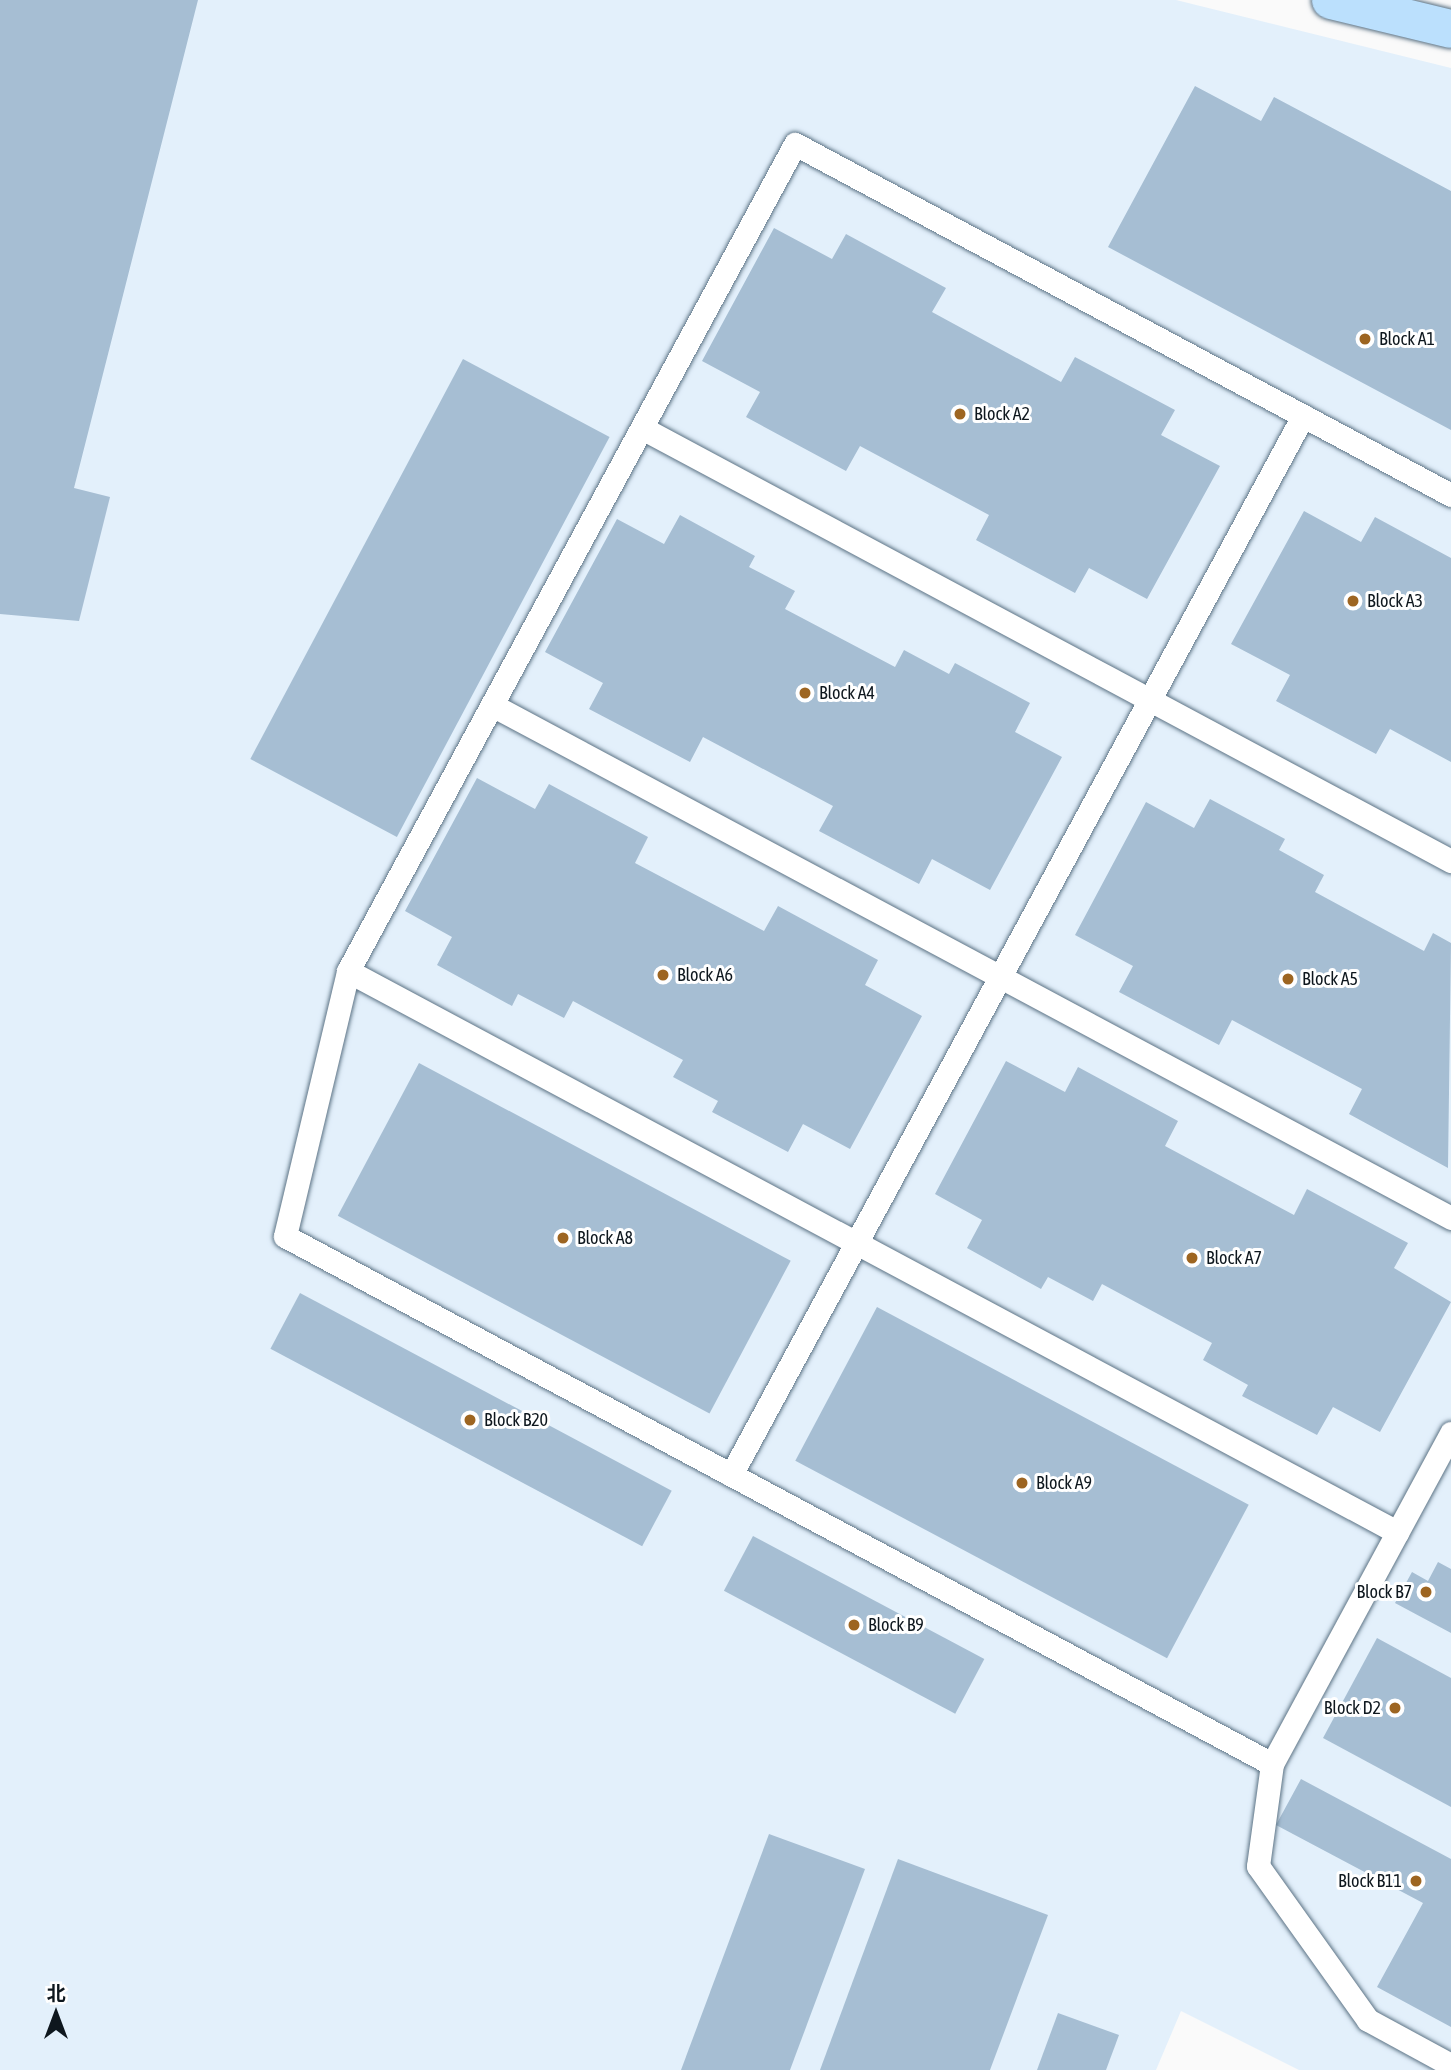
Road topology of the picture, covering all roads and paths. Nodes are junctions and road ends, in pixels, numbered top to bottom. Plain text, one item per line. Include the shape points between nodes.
1 (1331, 0) edge
2 (1451, 29) edge
3 (1303, 416) junction
4 (642, 428) junction
5 (1451, 495) edge
6 (1150, 700) junction
7 (492, 705) junction
8 (1451, 861) edge
9 (348, 971) junction
10 (1000, 976) junction
11 (1451, 1218) edge
12 (856, 1243) junction
13 (1451, 1433) edge
14 (731, 1475) junction
15 (1397, 1532) junction
16 (1272, 1764) junction
17 (1451, 2065) edge

1 - 2 main road
3 - 4 lane via 795,144
3 - 5 lane
3 - 6 lane
4 - 6 lane
4 - 7 lane
6 - 8 lane
6 - 10 lane
7 - 9 lane
7 - 10 lane
9 - 12 lane
9 - 14 lane via 285,1236
10 - 11 lane
10 - 12 lane
12 - 14 lane
12 - 15 lane
13 - 15 lane
14 - 16 lane
15 - 16 lane
16 - 17 lane via 1258,1866 1368,2020

